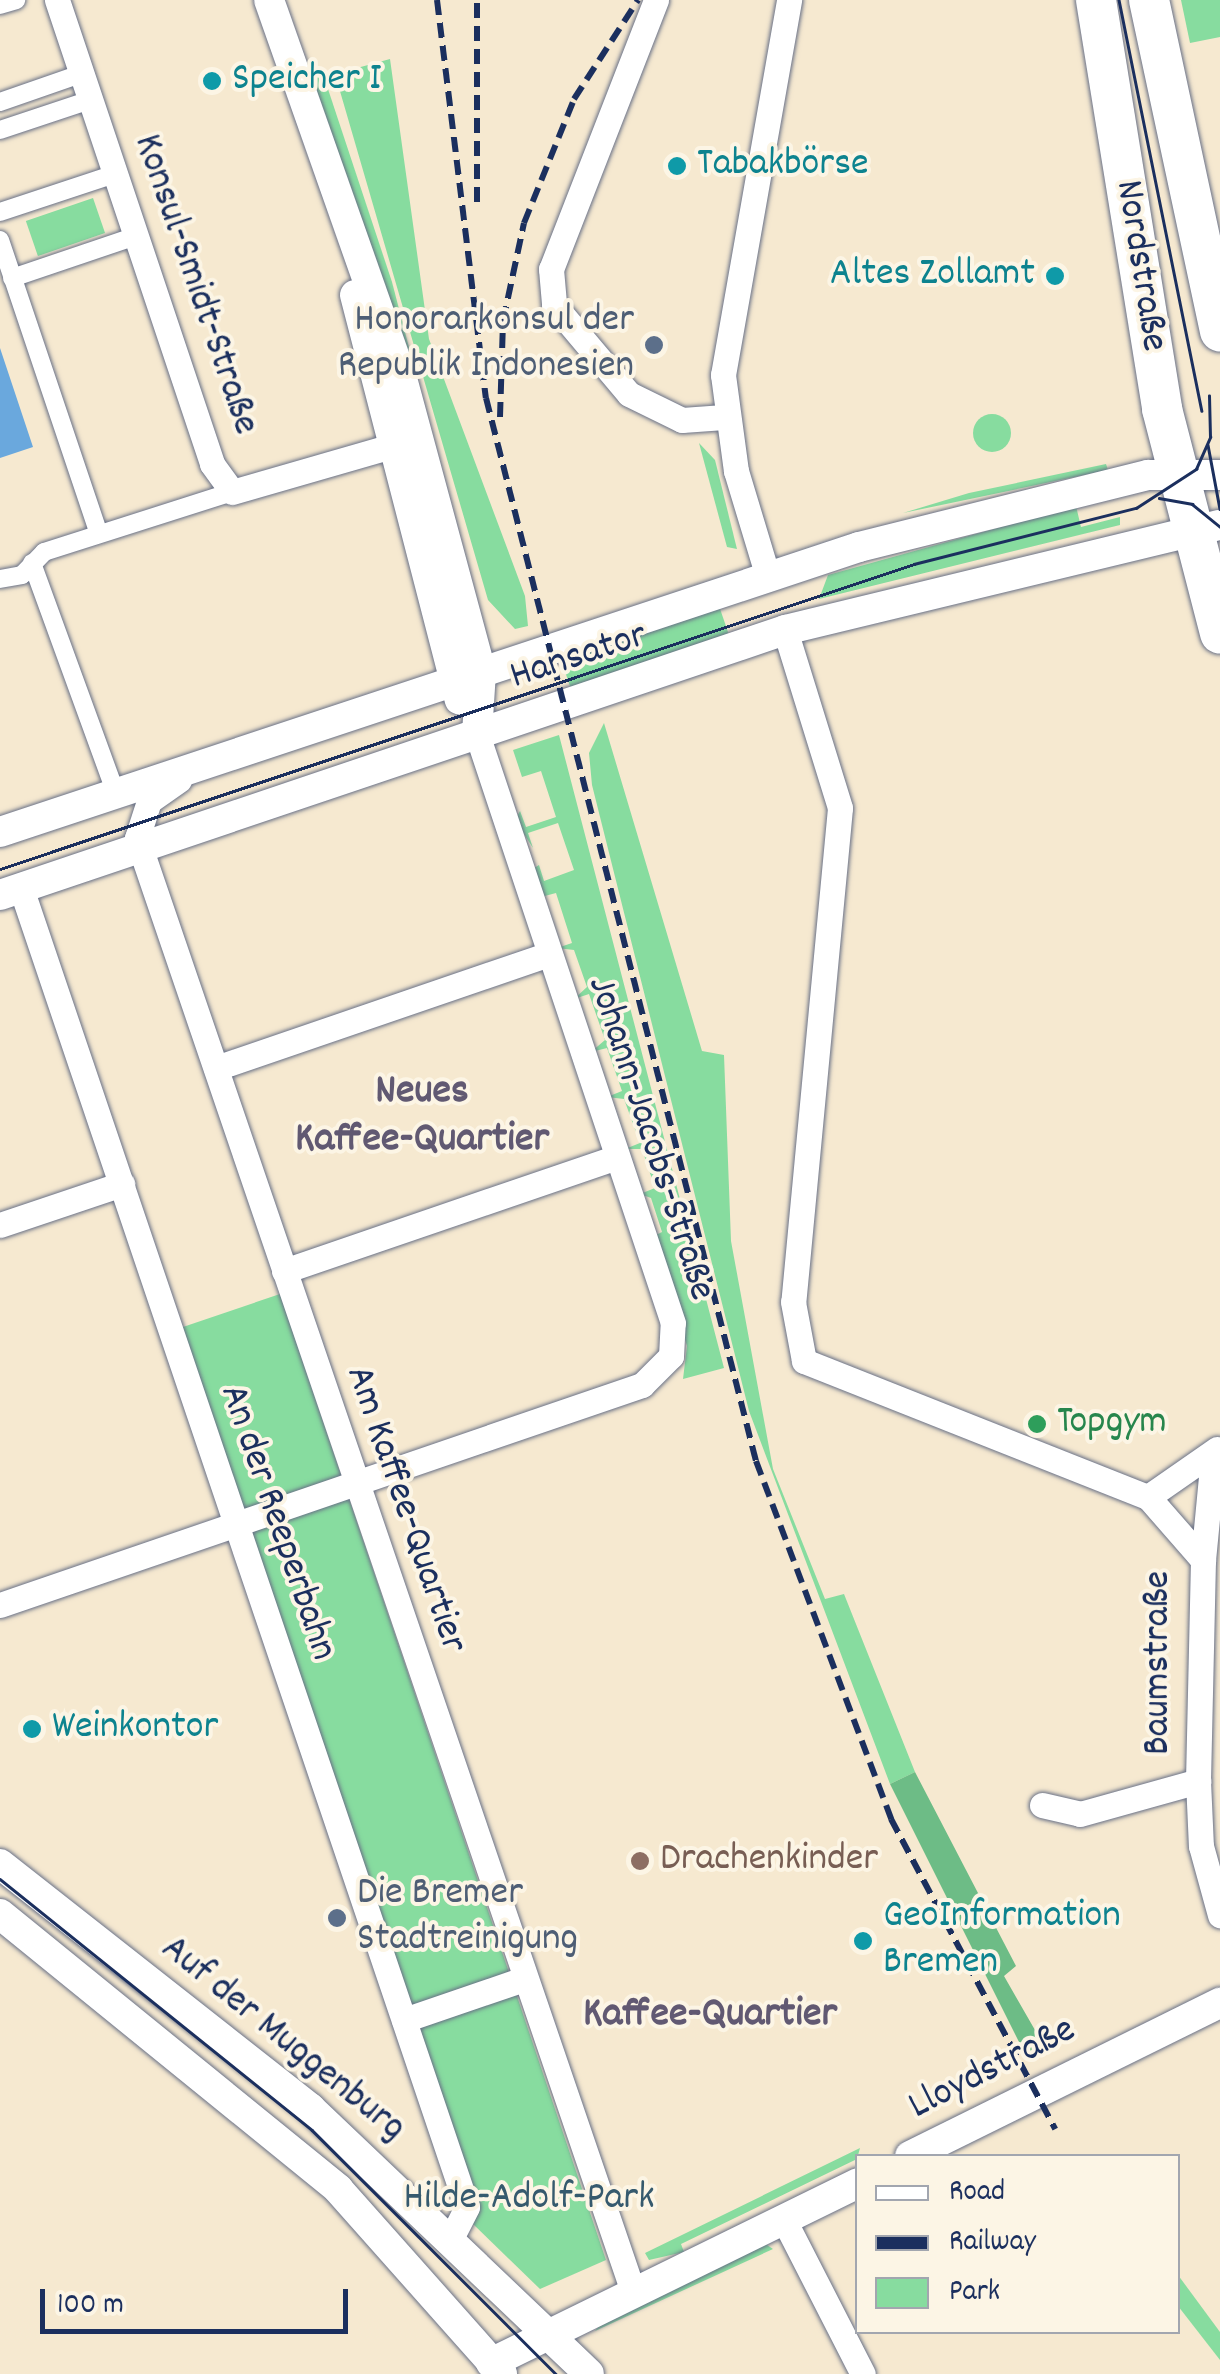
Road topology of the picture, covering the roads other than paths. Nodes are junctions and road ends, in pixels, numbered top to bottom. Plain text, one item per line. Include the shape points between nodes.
1 (16, 0) edge
2 (57, 0) edge
3 (269, 0) edge
4 (656, 0) edge
5 (789, 0) edge
6 (1096, 0) edge
7 (1149, 0) edge
8 (0, 5) edge
9 (82, 74) junction
10 (90, 100) junction
11 (0, 102) edge
12 (0, 130) edge
13 (115, 174) junction
14 (0, 212) edge
15 (136, 236) junction
16 (0, 240) edge
17 (12, 278) junction
18 (1220, 331) edge
19 (724, 417) junction
20 (403, 442) junction
21 (1220, 475) edge
22 (1178, 476) junction
23 (232, 492) junction
24 (1206, 528) edge
25 (98, 534) junction
26 (32, 563) junction
27 (768, 577) junction
28 (0, 579) edge
29 (785, 630) junction
30 (1220, 634) edge
31 (481, 672) junction
32 (451, 683) junction
33 (477, 734) junction
34 (186, 771) junction
35 (116, 794) junction
36 (2, 826) edge
37 (140, 848) junction
38 (11, 892) edge
39 (549, 954) junction
40 (216, 1068) junction
41 (617, 1156) junction
42 (122, 1184) junction
43 (0, 1225) edge
44 (284, 1271) junction
45 (1216, 1449) edge
46 (356, 1483) junction
47 (1148, 1497) junction
48 (236, 1524) junction
49 (1203, 1560) junction
50 (0, 1606) edge
51 (1198, 1781) junction
52 (1042, 1805) dead end
53 (0, 1864) edge
54 (0, 1914) edge
55 (1220, 1915) edge
56 (524, 1979) junction
57 (1220, 2003) edge
58 (404, 2020) junction
59 (914, 2154) edge
60 (855, 2184) edge
61 (783, 2218) junction
62 (441, 2228) junction
63 (632, 2289) junction
64 (545, 2332) junction
65 (490, 2370) edge
66 (589, 2374) edge
67 (863, 2374) edge

1 - 8 street
2 - 9 street, Konsul-Smidt-Straße
3 - 20 street via 326,169
4 - 19 street via 550,269 554,304 630,394 682,420
5 - 19 street via 732,310
6 - 22 main road, Nordstraße
7 - 18 main road, Nordstraße
9 - 10 street, Konsul-Smidt-Straße
9 - 11 street
10 - 12 street
10 - 13 street, Konsul-Smidt-Straße
13 - 14 street
13 - 15 street, Konsul-Smidt-Straße
15 - 17 street
15 - 23 street, Konsul-Smidt-Straße via 212,464
16 - 17 street
17 - 25 street
19 - 27 street
20 - 23 street, Konsul-Smidt-Straße
20 - 31 street
20 - 32 street
21 - 22 street, Hansator
22 - 24 main road, Nordstraße
22 - 27 street, Hansator via 961,518
23 - 25 street
24 - 29 street, Hansator
24 - 30 main road, Nordstraße
25 - 26 street
26 - 28 street
26 - 35 street
27 - 29 street
27 - 31 street, Hansator
29 - 33 street, Hansator
29 - 47 street, Baumstraße via 840,808 793,1302 804,1362
31 - 32 street, Hansator
31 - 33 street
32 - 33 street
32 - 34 street, Hansator
33 - 37 street, Hansator
33 - 39 street, Johann-Jacobs-Straße
34 - 35 street, Hansator
34 - 37 street via 148,801
35 - 36 street, Hansator
37 - 38 street, Hansator
37 - 40 street, Am Kaffee-Quartier
38 - 42 street, An der Reeperbahn
39 - 40 street
39 - 41 street, Johann-Jacobs-Straße
40 - 44 street, Am Kaffee-Quartier
41 - 44 street
41 - 46 street, Johann-Jacobs-Straße via 673,1323 671,1356 653,1380
42 - 43 street
42 - 48 street, An der Reeperbahn
44 - 46 street, Am Kaffee-Quartier
45 - 47 street
45 - 49 street
46 - 48 street, Johann-Jacobs-Straße
46 - 56 street, Am Kaffee-Quartier
47 - 49 street, Baumstraße
48 - 50 street, Johann-Jacobs-Straße
48 - 58 street, An der Reeperbahn
49 - 51 street, Baumstraße
51 - 52 street via 1080,1814
51 - 55 street, Baumstraße via 1201,1846
53 - 62 street, Auf der Muggenburg via 310,2108
54 - 65 street, Auf der Muggenburg via 295,2150
56 - 58 street
56 - 63 street, Am Kaffee-Quartier
57 - 59 street, Lloydstraße
58 - 62 street, An der Reeperbahn via 467,2207
60 - 61 street
61 - 63 street
61 - 67 street
62 - 64 street, Auf der Muggenburg
63 - 64 street
64 - 65 street
64 - 66 street, Auf der Muggenburg

